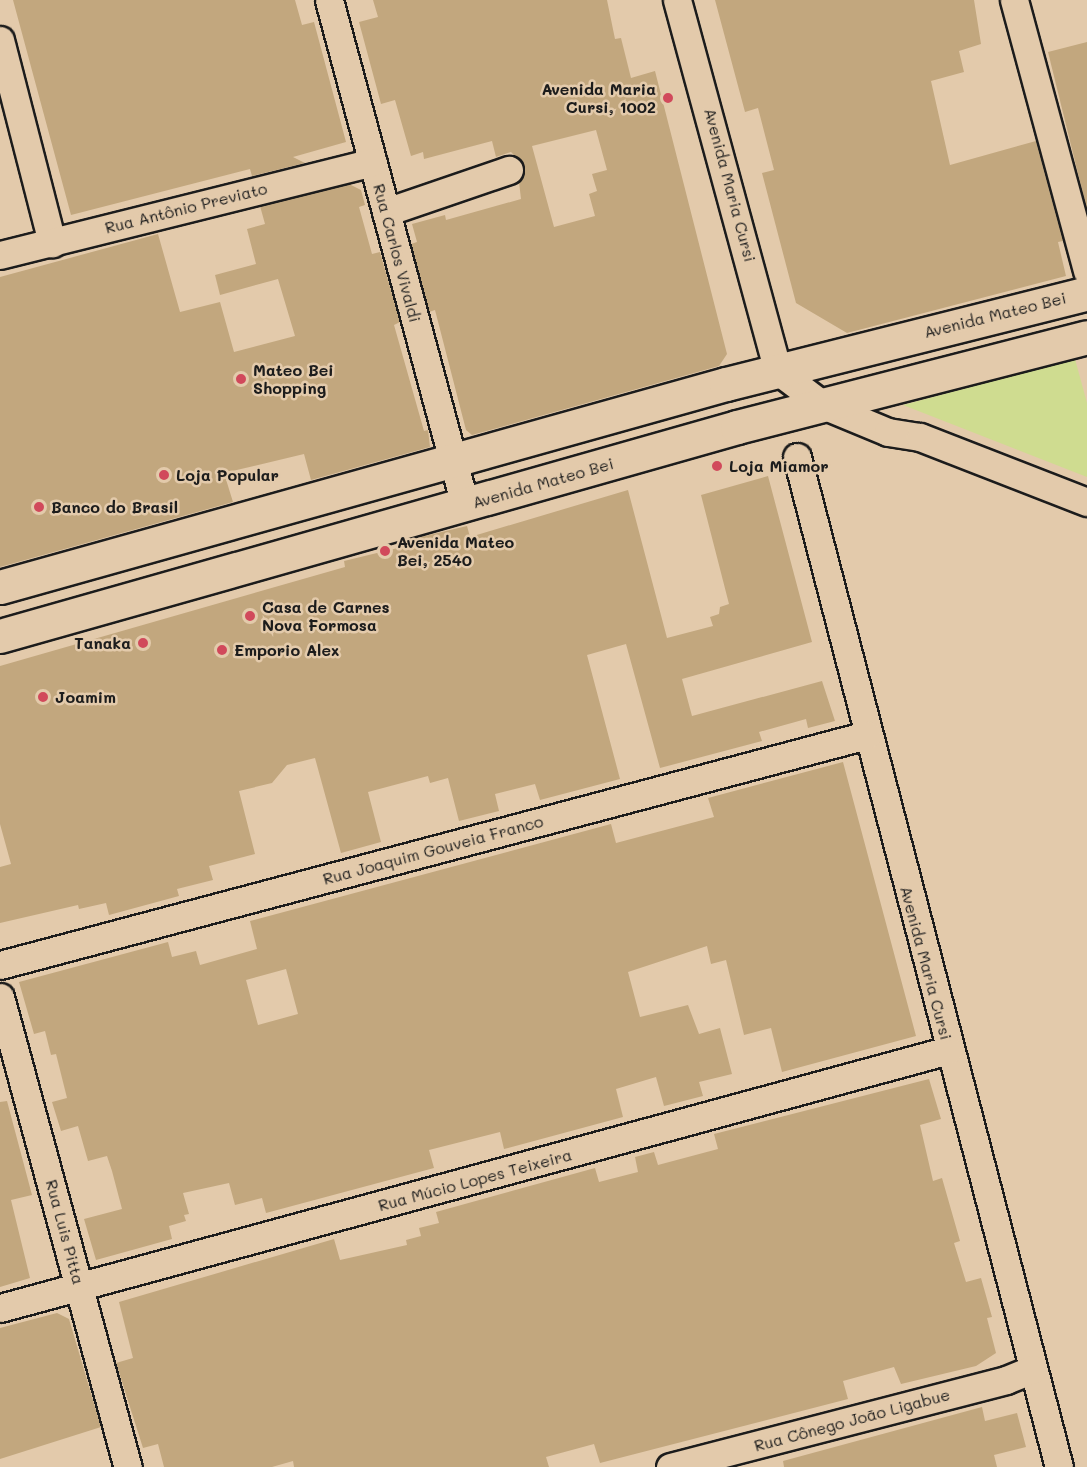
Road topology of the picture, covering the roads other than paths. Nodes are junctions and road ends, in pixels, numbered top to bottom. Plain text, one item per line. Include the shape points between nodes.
1 (329, 0) edge
2 (677, 0) edge
3 (1014, 0) edge
4 (0, 40) edge
5 (373, 162) junction
6 (509, 170) dead end
7 (386, 212) junction
8 (52, 243) junction
9 (0, 255) edge
10 (1087, 271) edge
11 (1087, 293) edge
12 (1087, 337) edge
13 (778, 371) junction
14 (855, 397) junction
15 (823, 405) junction
16 (920, 437) junction
17 (797, 457) dead end
18 (453, 462) junction
19 (1087, 502) edge
20 (465, 506) junction
21 (0, 587) edge
22 (0, 636) edge
23 (867, 735) junction
24 (0, 964) edge
25 (0, 997) edge
26 (949, 1050) junction
27 (80, 1286) junction
28 (0, 1308) edge
29 (1033, 1369) junction
30 (128, 1467) edge
31 (670, 1467) edge
32 (1059, 1467) edge

1 - 5 street, Rua Carlos Vivaldi
2 - 13 street, Avenida Maria Cursi
3 - 10 street
4 - 8 street
5 - 7 street, Rua Carlos Vivaldi
5 - 8 street, Rua Antônio Previato
6 - 7 street
7 - 18 street, Rua Carlos Vivaldi
8 - 9 street, Rua Antônio Previato
11 - 13 main road, Avenida Mateo Bei
12 - 14 main road, Avenida Mateo Bei
13 - 14 street
13 - 15 street
13 - 18 main road, Avenida Mateo Bei
14 - 15 main road, Avenida Mateo Bei
14 - 16 street via 908,424
15 - 16 street via 888,432
15 - 20 main road, Avenida Mateo Bei
16 - 19 street
17 - 23 street, Avenida Maria Cursi
18 - 20 street, Rua Carlos Vivaldi
18 - 21 main road, Avenida Mateo Bei
20 - 22 main road, Avenida Mateo Bei
23 - 24 street, Rua Joaquim Gouveia Franco
23 - 26 street, Avenida Maria Cursi
25 - 27 street, Rua Luis Pitta
26 - 27 street, Rua Múcio Lopes Teixeira
26 - 29 street, Avenida Maria Cursi
27 - 28 street, Rua Múcio Lopes Teixeira
27 - 30 street, Rua Luis Pitta
29 - 31 street, Rua Cônego João Ligabue via 1006,1380
29 - 32 street, Avenida Maria Cursi

